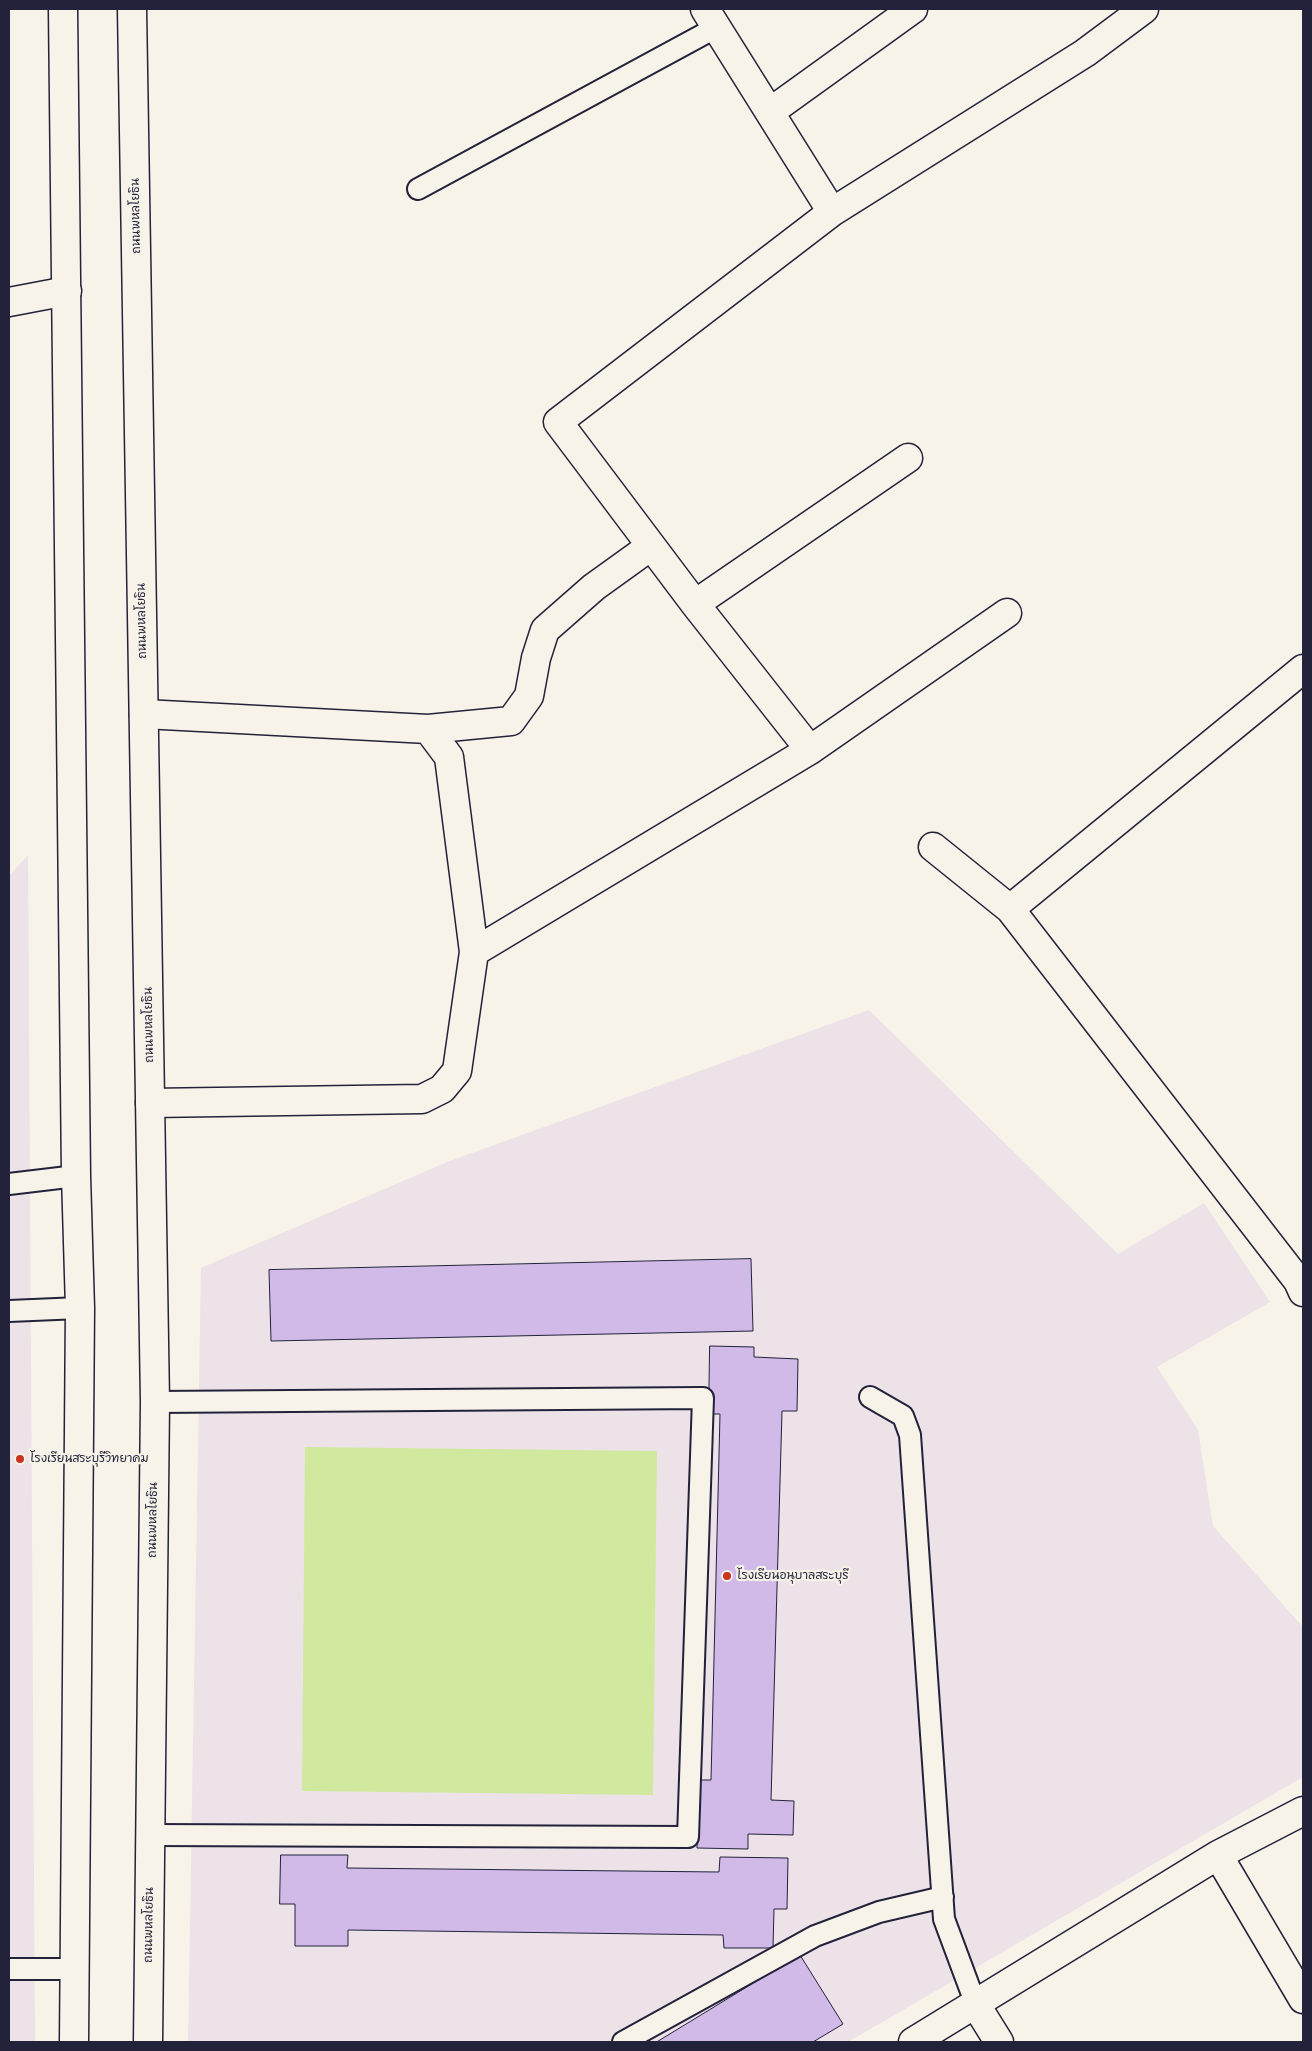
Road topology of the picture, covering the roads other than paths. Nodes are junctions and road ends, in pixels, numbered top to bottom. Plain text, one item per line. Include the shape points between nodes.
1 (63, 9) edge
2 (132, 9) edge
3 (913, 9) edge
4 (1144, 9) edge
5 (711, 18) edge
6 (770, 112) junction
7 (418, 189) dead end
8 (832, 212) junction
9 (67, 291) junction
10 (9, 302) edge
11 (908, 458) dead end
12 (652, 546) junction
13 (695, 604) junction
14 (1007, 613) dead end
15 (1303, 669) edge
16 (144, 714) junction
17 (428, 729) junction
18 (810, 750) junction
19 (933, 847) dead end
20 (1010, 909) junction
21 (474, 952) junction
22 (150, 1103) junction
23 (76, 1176) junction
24 (9, 1184) edge
25 (1301, 1283) edge
26 (80, 1308) junction
27 (9, 1312) edge
28 (870, 1397) dead end
29 (155, 1402) junction
30 (1303, 1811) edge
31 (150, 1835) junction
32 (1218, 1854) junction
33 (943, 1897) junction
34 (9, 1969) edge
35 (73, 1969) junction
36 (1303, 1999) edge
37 (976, 2005) junction
38 (74, 2042) edge
39 (148, 2042) edge
40 (623, 2042) edge
41 (914, 2042) edge
42 (999, 2042) edge

1 - 9 street
2 - 16 street, ถนนพหลโยธิน
3 - 6 street
4 - 8 street via 1085,53
5 - 6 street
5 - 7 lane
6 - 8 street
8 - 12 street via 558,422
9 - 10 street
9 - 23 street
11 - 13 street
12 - 13 street
12 - 17 street via 594,587 544,630 529,696 511,721
13 - 18 street
14 - 18 street
15 - 20 street
16 - 17 street
16 - 22 street, ถนนพหลโยธิน
17 - 21 street via 449,757
18 - 21 street
19 - 20 street
20 - 25 street
21 - 22 street via 457,1071 442,1089 422,1099
22 - 29 street, ถนนพหลโยธิน
23 - 24 lane
23 - 26 street
26 - 27 lane
26 - 35 street
28 - 33 lane via 902,1416 910,1435
29 - 31 street, ถนนพหลโยธิน
29 - 31 lane via 703,1398 688,1837
30 - 32 street
31 - 39 street, ถนนพหลโยธิน
32 - 36 street
32 - 37 street
33 - 37 lane via 944,1919
33 - 40 lane via 879,1912 815,1936
34 - 35 lane
35 - 38 street
37 - 41 street
37 - 42 street

